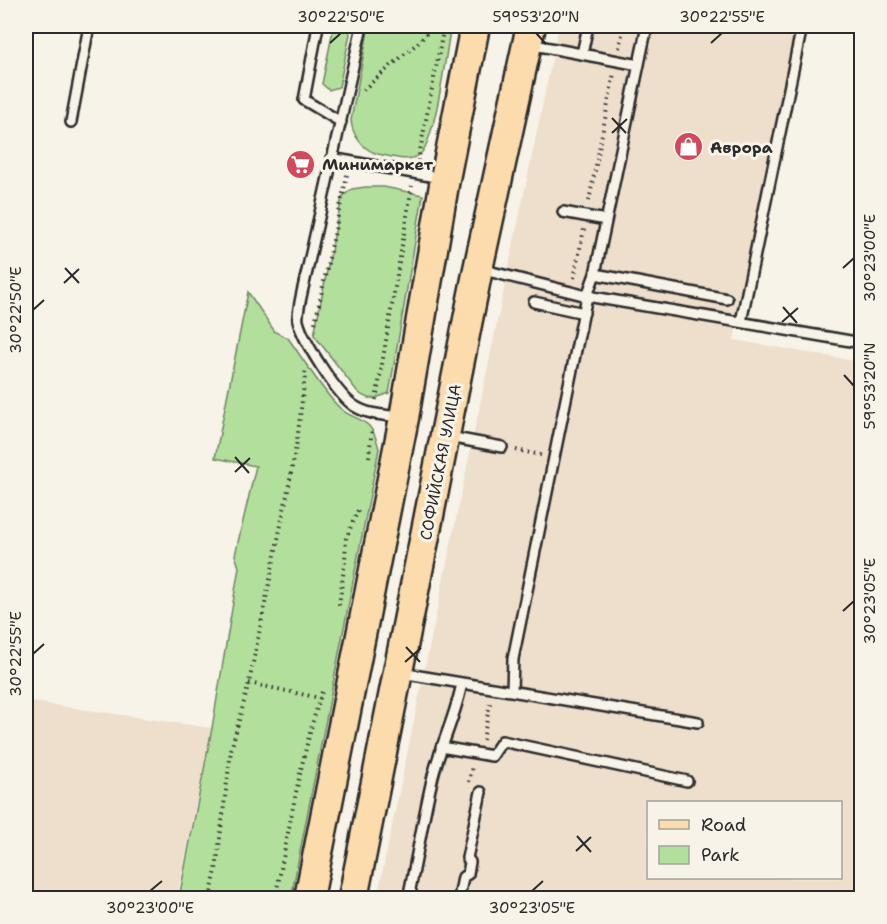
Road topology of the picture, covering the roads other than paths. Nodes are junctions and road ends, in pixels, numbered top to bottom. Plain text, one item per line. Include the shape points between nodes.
1 (89, 26) edge
2 (318, 26) edge
3 (362, 26) edge
4 (475, 26) edge
5 (588, 26) edge
6 (647, 26) edge
7 (802, 26) edge
8 (530, 34) edge
9 (582, 54) junction
10 (639, 65) junction
11 (71, 122) dead end
12 (341, 122) junction
13 (331, 158) junction
14 (445, 179) junction
15 (563, 212) dead end
16 (606, 220) junction
17 (478, 269) junction
18 (595, 273) junction
19 (587, 296) junction
20 (728, 299) dead end
21 (534, 302) dead end
22 (584, 313) junction
23 (741, 322) junction
24 (861, 343) edge
25 (404, 418) junction
26 (445, 436) junction
27 (502, 447) road end
28 (399, 673) junction
29 (462, 683) junction
30 (512, 690) junction
31 (698, 722) dead end
32 (441, 747) junction
33 (687, 781) dead end
34 (481, 792) dead end
35 (309, 898) edge
36 (353, 898) edge
37 (413, 898) edge
38 (459, 898) edge

1 - 11 lane
2 - 12 lane via 304,100
3 - 12 lane
4 - 14 main road
5 - 9 lane
6 - 10 lane
7 - 23 lane
8 - 9 lane
8 - 17 main road, СОФИЙСКАЯ УЛИЦА
9 - 10 lane
10 - 16 lane
12 - 13 lane
13 - 14 lane
13 - 25 lane via 297,318 310,349 355,407
14 - 25 main road
15 - 16 lane
16 - 18 lane
17 - 19 lane
17 - 26 main road, СОФИЙСКАЯ УЛИЦА
18 - 19 lane
18 - 20 lane
19 - 22 lane
19 - 23 lane
21 - 22 lane
22 - 30 lane via 513,658
23 - 24 lane
25 - 35 main road
26 - 27 lane
26 - 28 main road, СОФИЙСКАЯ УЛИЦА
28 - 29 lane
28 - 36 main road, СОФИЙСКАЯ УЛИЦА
29 - 30 lane
29 - 32 lane
30 - 31 lane
32 - 33 lane via 492,756 502,741
32 - 37 lane via 410,889
34 - 38 lane via 467,858 468,874

